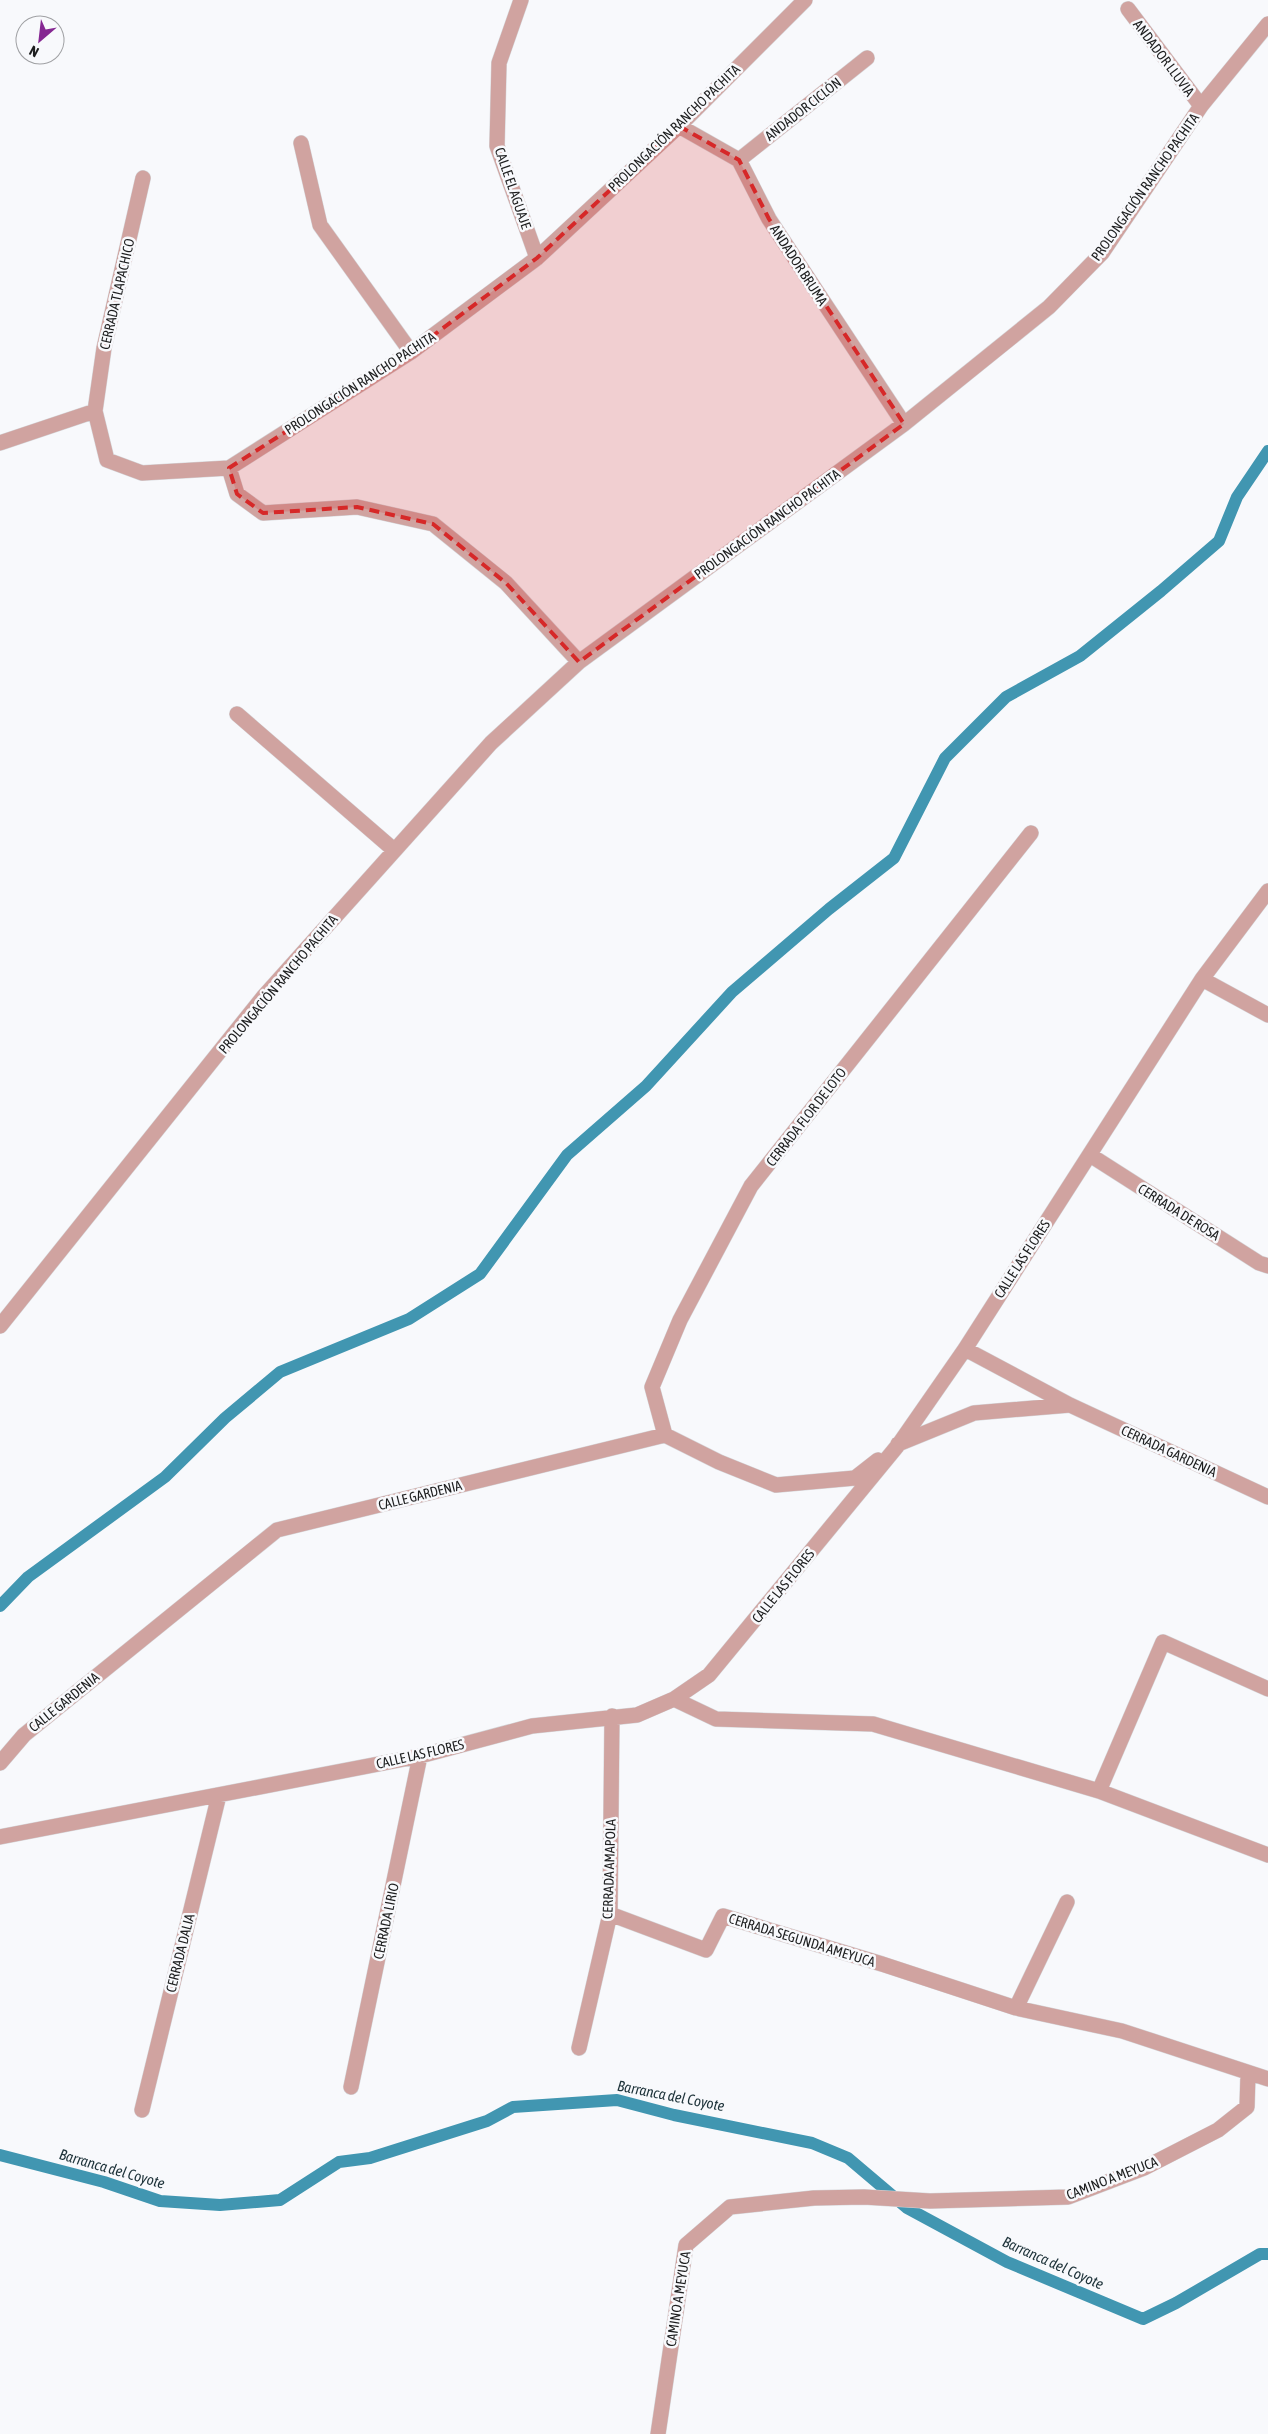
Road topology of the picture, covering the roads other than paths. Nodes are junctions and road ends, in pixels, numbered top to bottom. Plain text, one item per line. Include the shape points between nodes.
1 (521, 0) edge
2 (805, 0) edge
3 (1128, 9) dead end
4 (1268, 24) edge
5 (867, 58) dead end
6 (1201, 106) junction
7 (679, 126) junction
8 (301, 143) dead end
9 (739, 160) junction
10 (143, 178) dead end
11 (537, 258) junction
12 (411, 352) junction
13 (95, 411) junction
14 (904, 424) junction
15 (0, 443) edge
16 (229, 468) junction
17 (578, 662) junction
18 (237, 714) dead end
19 (1032, 833) dead end
20 (394, 850) junction
21 (1268, 891) edge
22 (1202, 979) junction
23 (1268, 1015) edge
24 (1090, 1155) junction
25 (1268, 1266) edge
26 (17, 1304) junction
27 (0, 1314) edge
28 (0, 1326) edge
29 (964, 1349) junction
30 (1070, 1406) junction
31 (665, 1435) junction
32 (898, 1444) junction
33 (1268, 1497) edge
34 (1268, 1688) edge
35 (674, 1699) junction
36 (612, 1716) junction
37 (420, 1756) junction
38 (0, 1763) edge
39 (1100, 1791) junction
40 (219, 1795) junction
41 (0, 1837) edge
42 (1268, 1855) edge
43 (1067, 1902) dead end
44 (610, 1914) junction
45 (1016, 2008) junction
46 (580, 2048) dead end
47 (1268, 2067) edge
48 (1248, 2074) junction
49 (1268, 2079) edge
50 (351, 2087) dead end
51 (142, 2110) dead end
52 (658, 2434) edge

1 - 11 street, CALLE EL AGUAJE via 499,63 497,146
2 - 7 street, PROLONGACIÓN RANCHO PACHITA
3 - 6 street, ANDADOR LLUVIA
4 - 6 street, PROLONGACIÓN RANCHO PACHITA
5 - 9 street, ANDADOR CICLÓN
6 - 14 street, PROLONGACIÓN RANCHO PACHITA via 1102,253 1049,308
7 - 9 street
7 - 11 street, PROLONGACIÓN RANCHO PACHITA
8 - 12 street via 320,225
9 - 14 street, ANDADOR BRUMA via 769,219
10 - 13 street, CERRADA TLAPACHICO via 104,348
11 - 12 street, PROLONGACIÓN RANCHO PACHITA
12 - 16 street, PROLONGACIÓN RANCHO PACHITA
13 - 15 street
13 - 16 street via 107,460 142,473
14 - 17 street, PROLONGACIÓN RANCHO PACHITA
16 - 17 street via 237,494 263,513 356,507 433,524 506,583
17 - 20 street, PROLONGACIÓN RANCHO PACHITA via 490,744
18 - 20 street
19 - 31 street, CERRADA FLOR DE LOTO via 751,1186 680,1320 652,1387
20 - 26 street, PROLONGACIÓN RANCHO PACHITA via 264,996
21 - 22 street, CALLE LAS FLORES
22 - 23 street
22 - 24 street, CALLE LAS FLORES
24 - 25 street, CERRADA DE ROSA
24 - 29 street, CALLE LAS FLORES
26 - 27 street
26 - 28 street, PROLONGACIÓN RANCHO PACHITA
29 - 30 street, CERRADA GARDENIA
29 - 32 street, CALLE LAS FLORES
30 - 32 street, CERRADA GARDENIA via 974,1413
30 - 33 street, CERRADA GARDENIA
31 - 32 street via 776,1485 855,1478
31 - 38 street, CALLE GARDENIA via 277,1530 24,1735
32 - 35 street, CALLE LAS FLORES via 709,1674
34 - 39 street via 1163,1642
35 - 36 street, CALLE LAS FLORES via 637,1714
35 - 39 street via 716,1719 873,1724
36 - 37 street, CALLE LAS FLORES via 532,1726
36 - 44 street, CERRADA AMAPOLA
37 - 40 street, CALLE LAS FLORES
37 - 50 street, CERRADA LIRIO
39 - 42 street
40 - 41 street, CALLE LAS FLORES
40 - 51 street, CERRADA DALIA
43 - 45 street
44 - 45 street, CERRADA SEGUNDA AMEYUCA via 706,1950 723,1916
44 - 46 street, CERRADA AMAPOLA
45 - 48 street, CERRADA SEGUNDA AMEYUCA via 1122,2032 1221,2062
47 - 48 street
48 - 49 street, CERRADA SEGUNDA AMEYUCA
48 - 52 street, CAMINO A MEYUCA via 1247,2107 1218,2130 1144,2168 1068,2197 930,2201 814,2198 730,2207 686,2245

